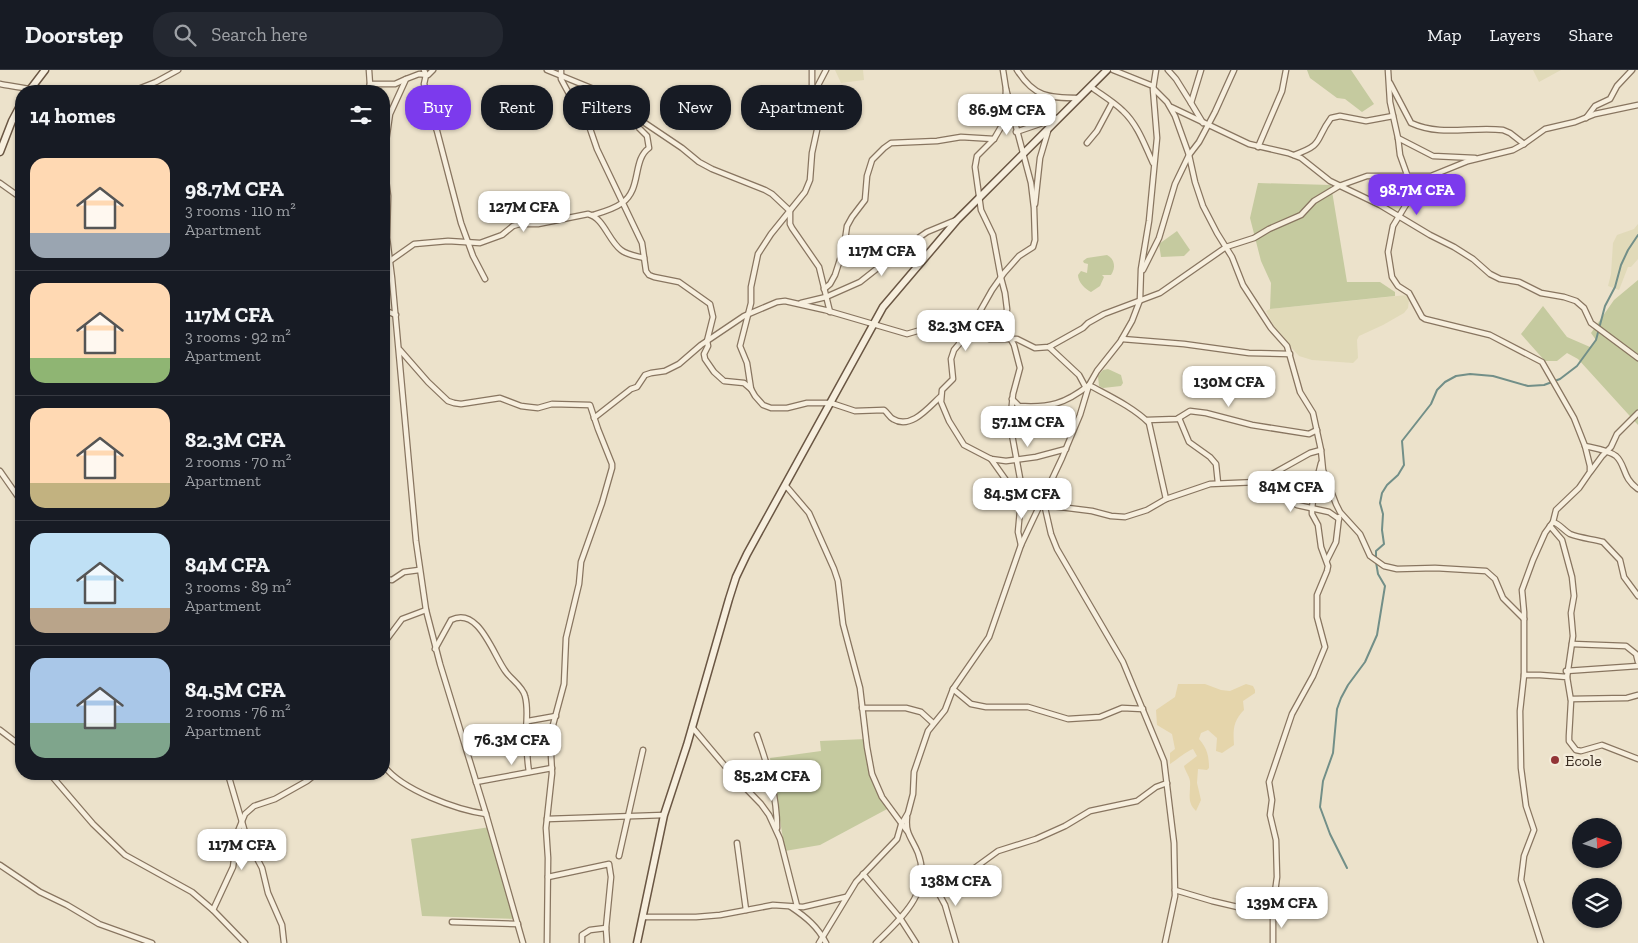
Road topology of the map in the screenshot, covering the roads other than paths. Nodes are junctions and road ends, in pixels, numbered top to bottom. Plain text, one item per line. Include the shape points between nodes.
1 (45, 70) edge
2 (178, 70) edge
3 (369, 70) edge
4 (433, 70) edge
5 (547, 70) edge
6 (812, 70) edge
7 (826, 70) edge
8 (1003, 70) edge
9 (1017, 70) edge
10 (1108, 70) edge
11 (1156, 70) edge
12 (1168, 70) edge
13 (1201, 70) edge
14 (1234, 70) edge
15 (1286, 70) edge
16 (1388, 70) edge
17 (1632, 70) edge
18 (425, 72) edge
19 (561, 73) edge
20 (406, 79) junction
21 (1389, 82) junction
22 (0, 84) edge
23 (370, 84) joint
24 (35, 85) edge
25 (148, 85) edge
26 (586, 85) edge
27 (812, 85) edge
28 (818, 85) edge
29 (1091, 87) junction
30 (1153, 87) junction
31 (15, 88) edge
32 (1006, 89) junction
33 (1080, 98) junction
34 (1112, 103) junction
35 (1191, 103) junction
36 (1638, 105) edge
37 (1171, 107) junction
38 (390, 114) edge
39 (15, 115) edge
40 (1062, 116) junction
41 (1393, 116) junction
42 (1586, 118) junction
43 (1205, 124) junction
44 (650, 126) edge
45 (1048, 129) junction
46 (641, 130) edge
47 (816, 130) edge
48 (1016, 132) junction
49 (1398, 138) junction
50 (994, 139) junction
51 (1088, 143) dead end
52 (1524, 144) junction
53 (1258, 146) junction
54 (0, 152) edge
55 (1023, 155) junction
56 (1189, 155) junction
57 (1294, 155) junction
58 (1477, 159) junction
59 (1153, 164) junction
60 (1408, 176) junction
61 (0, 183) edge
62 (1339, 186) junction
63 (15, 194) edge
64 (979, 198) junction
65 (622, 203) junction
66 (1034, 208) junction
67 (790, 211) junction
68 (593, 216) junction
69 (1398, 216) junction
70 (957, 220) junction
71 (468, 242) junction
72 (1226, 247) junction
73 (644, 258) junction
74 (390, 261) joint
75 (1141, 274) junction
76 (1001, 278) junction
77 (485, 279) dead end
78 (824, 290) junction
79 (826, 297) junction
80 (1140, 300) junction
81 (798, 303) junction
82 (390, 312) edge
83 (830, 312) junction
84 (748, 314) junction
85 (396, 315) junction
86 (874, 324) junction
87 (964, 328) junction
88 (1010, 338) junction
89 (1122, 339) junction
90 (707, 341) junction
91 (1049, 347) junction
92 (399, 349) junction
93 (1290, 354) junction
94 (1638, 358) edge
95 (1088, 386) junction
96 (751, 389) junction
97 (940, 397) junction
98 (1012, 399) junction
99 (831, 403) junction
100 (1638, 413) edge
101 (594, 418) junction
102 (1179, 418) junction
103 (1147, 420) junction
104 (1317, 430) junction
105 (1585, 446) junction
106 (1066, 449) junction
107 (1321, 450) junction
108 (1608, 452) junction
109 (991, 459) junction
110 (1018, 460) junction
111 (1322, 462) junction
112 (0, 471) edge
113 (1590, 472) junction
114 (1258, 482) junction
115 (1218, 483) junction
116 (786, 486) junction
117 (1638, 489) edge
118 (15, 492) edge
119 (1166, 499) junction
120 (1043, 502) junction
121 (1021, 507) junction
122 (1312, 509) junction
123 (1340, 512) junction
124 (1339, 519) junction
125 (1552, 524) junction
126 (1021, 545) junction
127 (1327, 560) junction
128 (419, 570) junction
129 (390, 580) edge
130 (1638, 596) edge
131 (426, 610) junction
132 (1524, 619) junction
133 (390, 635) edge
134 (1572, 644) junction
135 (435, 649) junction
136 (1638, 662) edge
137 (1638, 666) edge
138 (1566, 671) junction
139 (1524, 675) junction
140 (1567, 678) junction
141 (953, 689) junction
142 (1638, 694) edge
143 (1570, 699) junction
144 (862, 708) junction
145 (1144, 709) junction
146 (556, 716) junction
147 (528, 721) junction
148 (933, 723) junction
149 (692, 727) junction
150 (0, 730) edge
151 (757, 735) dead end
152 (15, 741) edge
153 (643, 750) dead end
154 (1638, 759) edge
155 (552, 768) junction
156 (390, 771) edge
157 (530, 772) junction
158 (55, 780) edge
159 (230, 780) edge
160 (308, 780) edge
161 (476, 782) junction
162 (1168, 783) junction
163 (908, 813) junction
164 (486, 814) junction
165 (628, 815) junction
166 (664, 815) junction
167 (547, 819) junction
168 (242, 822) junction
169 (901, 825) junction
170 (777, 830) junction
171 (907, 831) junction
172 (737, 843) dead end
173 (619, 856) dead end
174 (0, 865) edge
175 (922, 873) junction
176 (863, 874) junction
177 (548, 877) junction
178 (931, 884) junction
179 (1175, 890) junction
180 (918, 894) junction
181 (846, 896) junction
182 (789, 906) junction
183 (797, 906) junction
184 (214, 910) junction
185 (746, 910) junction
186 (1272, 915) junction
187 (644, 917) junction
188 (900, 918) junction
189 (452, 922) dead end
190 (518, 924) junction
191 (606, 928) junction
192 (823, 936) junction
193 (152, 943) edge
194 (245, 943) edge
195 (284, 943) edge
196 (523, 943) edge
197 (547, 943) edge
198 (582, 943) edge
199 (607, 943) edge
200 (637, 943) edge
201 (819, 943) edge
202 (826, 943) edge
203 (876, 943) edge
204 (916, 943) edge
205 (956, 943) edge
206 (1165, 943) edge
207 (1273, 943) edge
208 (1540, 943) edge

1 - 24 street
2 - 25 street
3 - 23 street
4 - 18 street via 430,74
5 - 19 street
6 - 27 street
7 - 28 street
8 - 32 street
9 - 33 street via 1026,84 1044,95
10 - 29 street
10 - 30 street
11 - 30 street
12 - 35 street
13 - 35 street
14 - 43 street via 1215,112
15 - 53 street via 1282,91
16 - 21 street
17 - 42 street via 1610,99 1595,106
18 - 20 street
18 - 71 street via 424,84 431,115
19 - 26 street
19 - 65 street via 574,103 585,114
20 - 23 street via 395,84
20 - 38 street
21 - 41 street
21 - 52 street via 1411,123 1447,131 1503,130
22 - 31 street
29 - 33 street
29 - 34 street
30 - 37 street
30 - 59 street via 1157,138
32 - 48 street
32 - 50 street via 1005,110
33 - 40 street
34 - 51 street
34 - 59 street via 1130,118
35 - 43 street
36 - 42 street
37 - 43 street
37 - 56 street
39 - 54 street
40 - 45 street
40 - 48 street
41 - 49 street
41 - 57 street via 1366,121 1340,116 1331,118 1316,145
42 - 52 street via 1545,129
43 - 53 street
43 - 56 street via 1199,142
44 - 67 street via 698,162 772,194
45 - 55 street
45 - 66 street via 1040,158
46 - 65 street via 648,136 648,148 642,153 630,196
47 - 67 street via 810,180
48 - 55 street
49 - 58 street via 1433,156
49 - 60 street
50 - 64 street via 975,160
50 - 78 street via 961,137 891,143 884,148 872,160 865,200 847,226 835,275
52 - 58 street
53 - 57 street
55 - 64 street
55 - 66 street
56 - 72 street via 1203,206
56 - 75 street via 1175,184 1159,238
57 - 62 street
58 - 60 street via 1431,176
59 - 75 street
60 - 62 street via 1367,176
60 - 69 street via 1407,203
61 - 63 street
62 - 69 street
62 - 72 street via 1314,201 1301,215 1254,238
64 - 70 street
64 - 76 street via 982,214 993,234
65 - 68 street
65 - 73 street via 642,244
66 - 76 street via 1033,247 1019,256
67 - 78 street via 790,224 819,267
67 - 84 street via 758,254
68 - 71 street via 588,214 538,224 520,224 486,242
68 - 73 street via 618,248
69 - 94 street via 1454,247 1500,279 1581,304 1591,323
69 - 105 street via 1388,252 1392,277 1409,293 1422,317 1490,335 1538,359 1569,409
70 - 79 street via 927,232 860,282
70 - 86 street via 883,307
71 - 74 street via 414,244
71 - 77 street
72 - 80 street via 1166,289
72 - 93 street via 1243,284
73 - 90 street via 649,276 679,282 710,304 713,317
74 - 85 street
75 - 80 street
76 - 87 street via 979,313
76 - 88 street via 1007,309 1004,326
78 - 79 street
79 - 81 street
79 - 83 street
80 - 89 street
80 - 91 street via 1095,318
81 - 83 street
81 - 84 street via 777,302
82 - 85 street
83 - 86 street
84 - 90 street
84 - 96 street via 740,346 747,363
85 - 92 street
86 - 87 street via 907,334 924,329
86 - 99 street
87 - 88 street via 989,339
87 - 97 street via 951,359 953,379
88 - 91 street via 1035,348
88 - 98 street via 1020,368
89 - 93 street via 1265,355
89 - 95 street
90 - 96 street via 705,359 714,372 724,381 744,383
90 - 101 street via 679,364 642,378 637,387
91 - 95 street
92 - 101 street via 448,401 461,404 500,398 538,408 588,404
92 - 128 street
93 - 104 street via 1298,387 1314,413
95 - 98 street via 1070,399 1044,407 1019,406
95 - 103 street
95 - 106 street
96 - 99 street via 760,402 771,408
97 - 99 street via 917,418 903,421 893,419 884,410 855,410
97 - 109 street via 948,421 964,445
98 - 110 street via 1010,424
99 - 116 street
100 - 108 street via 1617,434
101 - 146 street via 612,468 581,562 580,584 566,638 564,684
102 - 103 street
102 - 104 street via 1190,411 1309,434
102 - 115 street via 1189,442 1216,464
103 - 119 street
104 - 107 street
105 - 108 street
105 - 113 street
106 - 110 street
106 - 120 street
107 - 111 street
107 - 114 street
108 - 113 street
108 - 117 street via 1619,460 1629,482
109 - 110 street
109 - 121 street
110 - 121 street
111 - 122 street via 1316,478
111 - 123 street
112 - 118 street
113 - 125 street via 1558,508
114 - 115 street
114 - 122 street via 1297,505
115 - 119 street
116 - 144 street via 809,513 834,569
116 - 149 street via 736,577
119 - 120 street via 1125,517
120 - 126 street
120 - 145 street via 1057,548 1122,662
121 - 126 street via 1018,535
122 - 124 street via 1332,512
122 - 127 street
123 - 124 street
123 - 132 street via 1360,534 1370,556 1381,564 1406,570 1486,571 1495,579 1503,598
124 - 127 street via 1336,542
125 - 130 street via 1559,524 1570,534 1607,544 1620,560 1624,577
125 - 132 street via 1545,533 1524,585
125 - 134 street via 1562,540 1572,577
126 - 141 street via 994,627
127 - 186 street via 1327,571 1317,592 1316,605 1325,647 1292,714 1269,782 1277,877
128 - 129 street via 404,572
128 - 131 street
131 - 133 street via 402,619
131 - 135 street
132 - 139 street
134 - 136 street via 1626,646 1636,654
134 - 138 street
135 - 147 street via 450,620 462,617 472,620 506,672 525,693
135 - 161 street
137 - 138 street
138 - 140 street
139 - 140 street
139 - 208 street via 1520,711 1521,768 1526,806 1534,830 1524,856 1521,880
140 - 143 street
141 - 145 street via 972,704 1028,707 1068,719 1100,717 1122,708
141 - 148 street via 946,707
142 - 143 street via 1627,698
143 - 154 street via 1569,741 1576,750 1602,745
144 - 148 street via 906,708 921,712
144 - 169 street via 875,782
145 - 162 street via 1162,752
146 - 147 street
146 - 155 street via 549,740
147 - 157 street
148 - 163 street via 914,772
149 - 166 street
149 - 170 street via 761,804
150 - 152 street
151 - 170 street via 774,792
153 - 165 street
155 - 157 street
155 - 167 street
156 - 164 street via 429,797
157 - 161 street
158 - 184 street via 125,855 192,892
159 - 168 street
160 - 168 street via 275,799 250,808
161 - 164 street
162 - 178 street via 1138,800 1086,813 1036,839 998,851 960,877
162 - 179 street
163 - 169 street
163 - 171 street
164 - 190 street
165 - 166 street
165 - 167 street
165 - 173 street
166 - 187 street
167 - 177 street
168 - 184 street via 234,867
168 - 195 street via 282,925
169 - 171 street
169 - 176 street via 895,842
170 - 183 street
171 - 175 street via 918,854
172 - 185 street
174 - 193 street via 40,892 99,924
175 - 178 street
175 - 180 street
176 - 181 street
176 - 188 street
177 - 191 street via 609,864 611,877
177 - 197 street
178 - 180 street
178 - 205 street via 945,905
179 - 186 street
179 - 206 street
180 - 188 street
181 - 183 street
181 - 192 street via 840,912
182 - 183 street
182 - 185 street
182 - 192 street via 810,921
184 - 194 street
185 - 187 street via 696,917
186 - 207 street
187 - 200 street
188 - 203 street
188 - 204 street
189 - 190 street
190 - 196 street
191 - 198 street via 590,930 582,935
191 - 199 street
192 - 201 street
192 - 202 street

